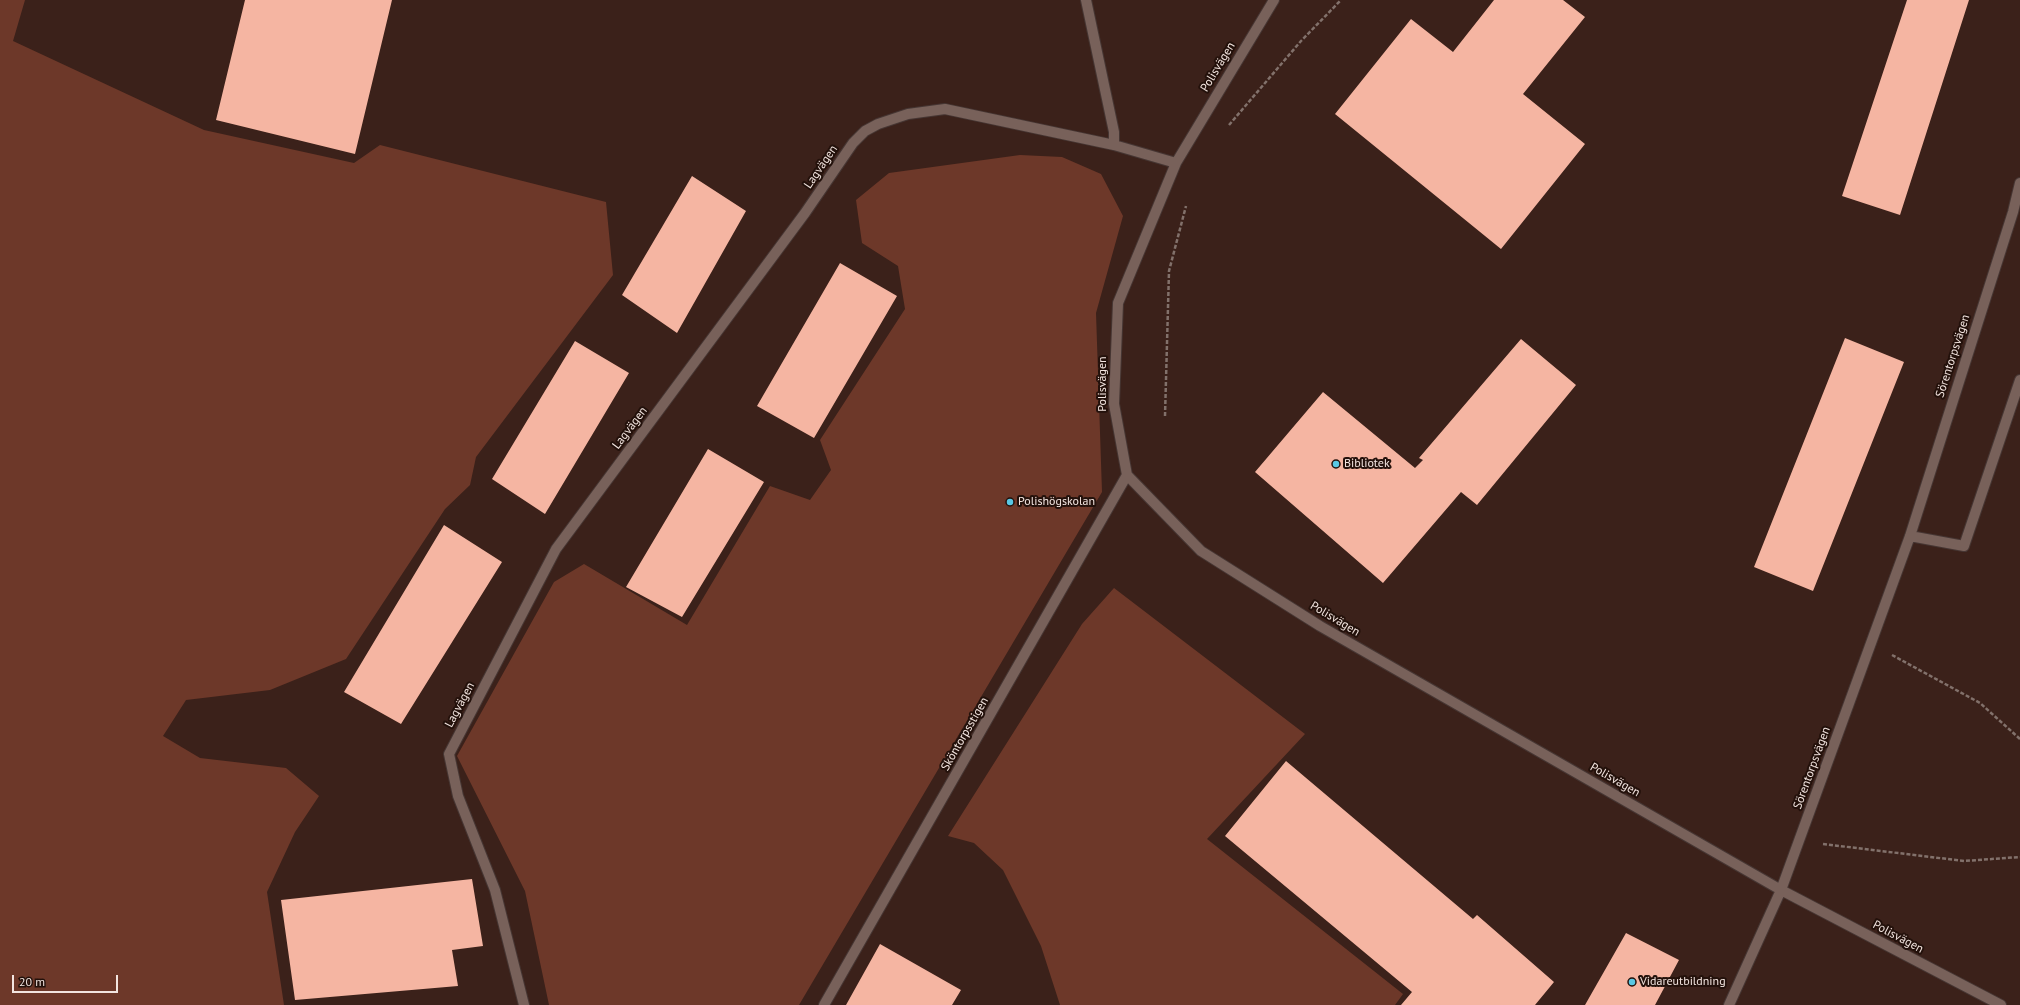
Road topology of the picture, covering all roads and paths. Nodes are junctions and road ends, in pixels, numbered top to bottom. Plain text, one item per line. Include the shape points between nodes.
1 (1086, 0) edge
2 (1274, 0) edge
3 (1341, 0) edge
4 (1225, 131) dead end
5 (1114, 145) junction
6 (1176, 163) junction
7 (2020, 183) edge
8 (1186, 205) dead end
9 (2020, 380) edge
10 (1165, 416) dead end
11 (1128, 475) junction
12 (1910, 536) junction
13 (1871, 644) junction
14 (2020, 739) edge
15 (1799, 841) junction
16 (2020, 858) edge
17 (1781, 890) junction
18 (524, 1005) edge
19 (824, 1005) edge
20 (1730, 1005) edge
21 (2001, 1005) edge

1 - 5 street via 1114,132
2 - 6 street, Polisvägen
3 - 4 path via 1301,41
5 - 6 street, Lagvägen
5 - 18 street, Lagvägen via 945,109 908,114 865,131 853,143 800,220 556,549 449,754 458,796 495,890
6 - 11 street, Polisvägen via 1118,303 1114,404
7 - 12 street, Sörentorpsvägen
8 - 10 path via 1169,271
9 - 12 street via 1964,546
11 - 17 street, Polisvägen via 1207,555 1320,626
11 - 19 street, Sköntorpsstigen
12 - 13 street, Sörentorpsvägen
13 - 14 path via 1980,703
13 - 15 street, Sörentorpsvägen
15 - 16 path via 1964,861
15 - 17 street, Sörentorpsvägen
17 - 20 street, Sörentorpsvägen
17 - 21 street, Polisvägen

